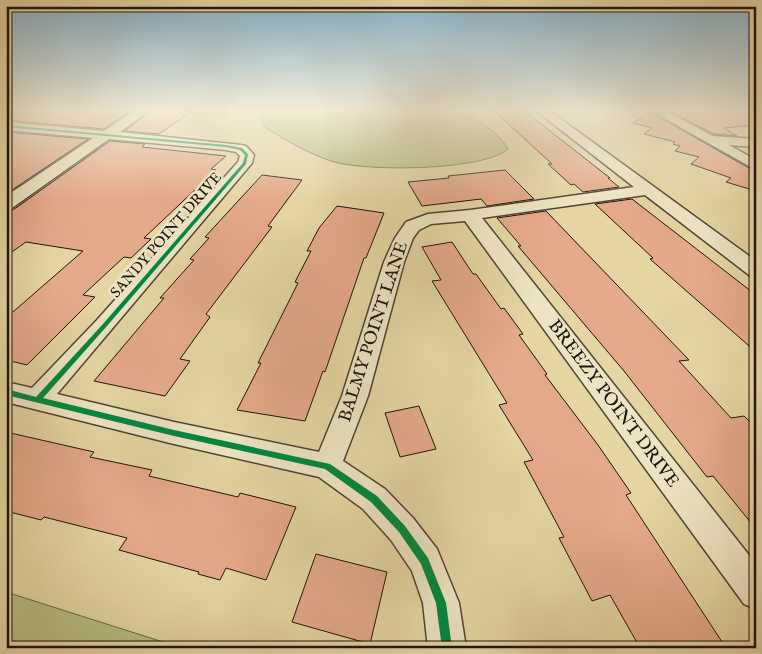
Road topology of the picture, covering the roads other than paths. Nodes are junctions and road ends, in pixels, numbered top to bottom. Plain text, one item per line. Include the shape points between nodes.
1 (99, 140) edge
2 (147, 140) edge
3 (581, 140) edge
4 (708, 140) edge
5 (712, 140) edge
6 (756, 144) edge
7 (756, 166) edge
8 (648, 190) junction
9 (6, 204) edge
10 (470, 216) junction
11 (756, 271) edge
12 (6, 392) edge
13 (38, 399) junction
14 (327, 466) junction
15 (756, 592) edge
16 (447, 648) edge

1 - 9 street
2 - 13 street, SANDY POINT DRIVE via 226,146 240,149 247,156 245,163
3 - 8 street
4 - 7 street
5 - 6 street
8 - 10 street, BALMY POINT LANE
8 - 11 street
10 - 14 street, BALMY POINT LANE via 428,219 412,226 404,238 355,396
10 - 15 street, BREEZY POINT DRIVE
12 - 13 street
13 - 14 street
14 - 16 street via 374,499 402,529 425,561 441,603

